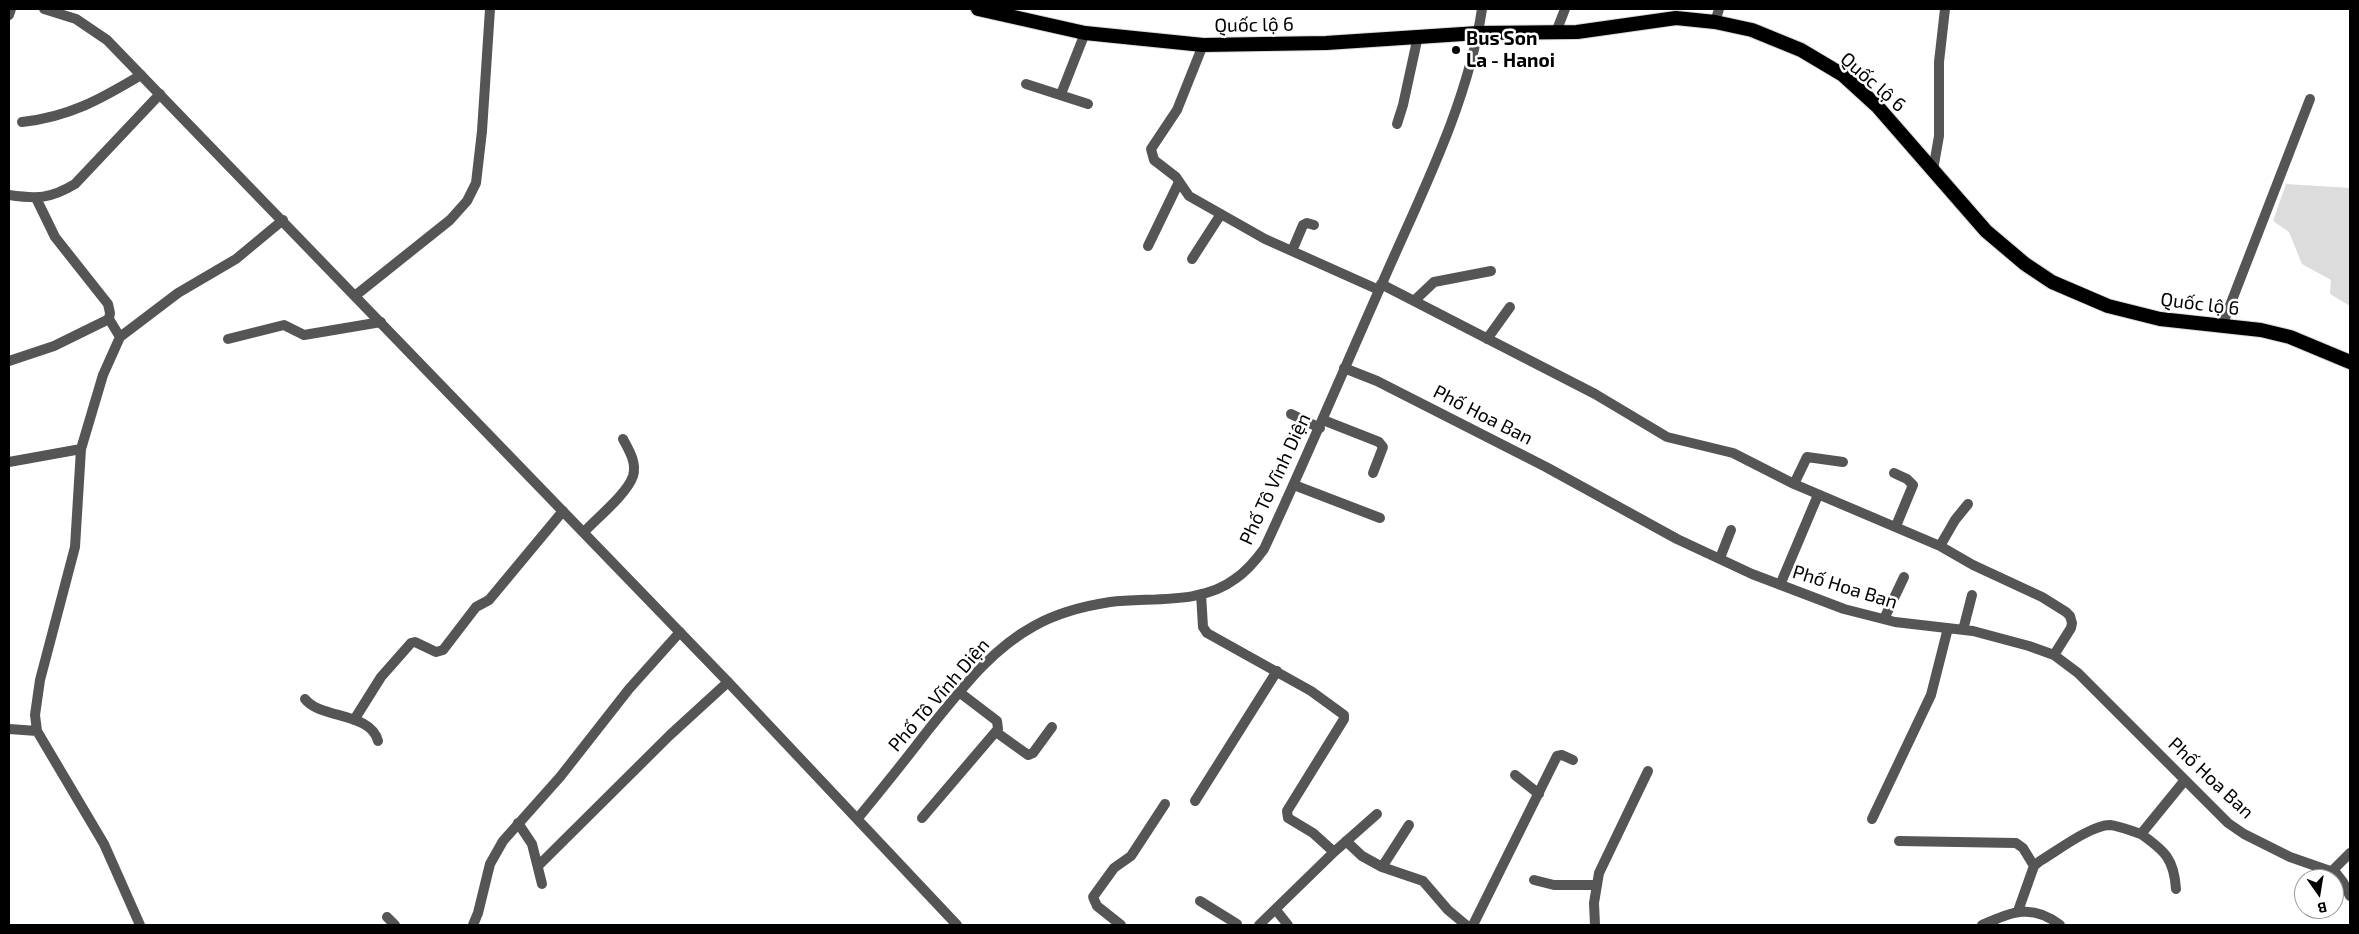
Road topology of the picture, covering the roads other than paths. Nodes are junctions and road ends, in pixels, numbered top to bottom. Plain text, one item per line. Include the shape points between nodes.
1 (11, 9) edge
2 (44, 9) edge
3 (490, 9) edge
4 (978, 9) edge
5 (1482, 9) edge
6 (1565, 9) edge
7 (1945, 9) edge
8 (9, 15) edge
9 (1717, 15) edge
10 (1556, 32) junction
11 (1085, 33) junction
12 (1478, 33) junction
13 (1418, 36) junction
14 (1203, 44) junction
15 (140, 75) junction
16 (1026, 84) dead end
17 (160, 94) junction
18 (1061, 94) junction
19 (2310, 99) dead end
20 (1088, 104) dead end
21 (22, 122) dead end
22 (1397, 124) dead end
23 (1933, 170) junction
24 (1179, 182) junction
25 (9, 195) edge
26 (36, 198) junction
27 (1221, 214) junction
28 (282, 220) junction
29 (1314, 225) dead end
30 (1148, 246) dead end
31 (1292, 251) junction
32 (1192, 259) dead end
33 (1491, 271) dead end
34 (1380, 287) junction
35 (356, 295) junction
36 (1415, 300) junction
37 (1510, 307) dead end
38 (108, 319) junction
39 (381, 322) junction
40 (2222, 326) junction
41 (120, 338) junction
42 (228, 339) dead end
43 (1487, 339) junction
44 (9, 361) edge
45 (2350, 362) edge
46 (1344, 368) junction
47 (1291, 414) dead end
48 (1321, 424) junction
49 (623, 439) dead end
50 (81, 449) junction
51 (9, 462) edge
52 (1843, 462) dead end
53 (1372, 473) dead end
54 (1894, 473) dead end
55 (1794, 484) junction
56 (1294, 485) junction
57 (1818, 494) junction
58 (1968, 504) dead end
59 (563, 511) junction
60 (1380, 518) dead end
61 (1896, 526) junction
62 (1731, 530) dead end
63 (584, 532) junction
64 (1940, 546) junction
65 (1720, 558) junction
66 (1904, 577) dead end
67 (1780, 585) junction
68 (1201, 594) junction
69 (1972, 596) dead end
70 (1884, 619) junction
71 (1948, 628) junction
72 (1963, 630) junction
73 (680, 632) junction
74 (2054, 655) junction
75 (1276, 671) junction
76 (728, 682) junction
77 (959, 692) junction
78 (305, 699) dead end
79 (354, 720) junction
80 (1052, 726) dead end
81 (9, 729) edge
82 (37, 731) junction
83 (996, 732) junction
84 (378, 741) dead end
85 (1573, 760) dead end
86 (1648, 771) dead end
87 (1515, 774) dead end
88 (2185, 780) junction
89 (1539, 794) junction
90 (1195, 801) dead end
91 (1165, 804) dead end
92 (1377, 814) dead end
93 (858, 818) junction
94 (922, 818) dead end
95 (1872, 819) dead end
96 (518, 823) junction
97 (1409, 825) dead end
98 (2141, 834) junction
99 (1346, 841) junction
100 (1899, 841) dead end
101 (1334, 852) junction
102 (2350, 852) edge
103 (538, 866) junction
104 (2034, 866) junction
105 (1382, 867) junction
106 (2326, 869) edge
107 (2334, 869) edge
108 (1534, 880) dead end
109 (542, 884) dead end
110 (1596, 885) junction
111 (2344, 885) edge
112 (2176, 889) dead end
113 (2350, 896) edge
114 (1200, 901) dead end
115 (1276, 910) junction
116 (2018, 911) junction
117 (386, 917) dead end
118 (140, 925) edge
119 (395, 925) edge
120 (473, 925) edge
121 (957, 925) edge
122 (1121, 925) edge
123 (1237, 925) edge
124 (1259, 925) edge
125 (1288, 925) edge
126 (1466, 925) edge
127 (1473, 925) edge
128 (1595, 925) edge
129 (1982, 925) edge
130 (2060, 925) edge

1 - 8 street
2 - 15 street via 76,19 107,40
3 - 35 street via 476,183 468,201 450,220
4 - 11 highway, Quốc lộ 6
5 - 12 street, Phố Tô Vĩnh Diện
6 - 10 street
7 - 23 street via 1939,62 1939,136
9 - 10 highway, Quốc lộ 6
9 - 23 highway, Quốc lộ 6 via 1801,50 1843,75 1877,106
10 - 12 highway, Quốc lộ 6
11 - 14 highway, Quốc lộ 6
11 - 18 street
12 - 13 highway, Quốc lộ 6
12 - 34 street, Phố Tô Vĩnh Diện via 1460,97 1436,161
13 - 14 highway, Quốc lộ 6 via 1326,43
13 - 22 street
14 - 24 street via 1177,110 1151,149 1154,160 1173,173
15 - 17 street
15 - 21 street via 78,110
16 - 18 street
17 - 26 street via 75,184 58,194
17 - 28 street
18 - 20 street
19 - 40 street
23 - 40 highway, Quốc lộ 6 via 1986,231 2052,282 2108,306 2160,319
24 - 27 street via 1189,196
24 - 30 street
25 - 26 street
26 - 38 street via 55,237 108,304
27 - 31 street
27 - 32 street
28 - 35 street
28 - 41 street via 236,259 178,293
29 - 31 street via 1302,224
31 - 34 street
33 - 36 street via 1434,282
34 - 36 street
34 - 46 street, Phố Tô Vĩnh Diện
35 - 39 street
36 - 43 street
37 - 43 street
38 - 41 street
38 - 44 street via 67,341
39 - 42 street via 304,335 284,325
39 - 59 street
40 - 45 highway, Quốc lộ 6 via 2290,337
41 - 50 street via 103,375
43 - 55 street via 1595,394 1667,437 1732,453
46 - 48 street, Phố Tô Vĩnh Diện
46 - 65 street, Phố Hoa Ban via 1377,381 1538,462 1651,525
47 - 48 street
48 - 53 street via 1379,442 1382,452
48 - 56 street, Phố Tô Vĩnh Diện
49 - 63 street via 633,459 633,476
50 - 51 street
50 - 82 street via 75,547 40,680 35,715
52 - 55 street via 1807,457
54 - 61 street via 1913,485
55 - 57 street
56 - 60 street
56 - 68 street, Phố Tô Vĩnh Diện via 1264,549 1254,562 1235,580
57 - 61 street
57 - 67 street
58 - 64 street
59 - 63 street
59 - 79 street via 489,600 476,607 443,650 436,652 411,643 381,677
61 - 64 street
62 - 65 street
63 - 73 street
64 - 74 street via 2042,597 2070,616 2071,628
65 - 67 street, Phố Hoa Ban
66 - 70 street
67 - 70 street, Phố Hoa Ban via 1844,609
68 - 75 street via 1203,626 1207,633
68 - 77 street, Phố Tô Vĩnh Diện via 1109,602 1054,616 1009,641
69 - 72 street
70 - 71 street, Phố Hoa Ban
71 - 72 street, Phố Hoa Ban
71 - 95 street via 1931,695
72 - 74 street, Phố Hoa Ban
73 - 76 street
73 - 96 street
74 - 88 street, Phố Hoa Ban via 2078,673
75 - 90 street
75 - 101 street via 1344,715 1287,811 1288,818 1313,833
76 - 93 street
76 - 103 street
77 - 83 street via 997,721
77 - 93 street, Phố Tô Vĩnh Diện
78 - 79 street via 311,706
79 - 84 street via 372,730
80 - 83 street via 1033,753 1028,755
81 - 82 street
82 - 118 street via 104,844
83 - 94 street
85 - 89 street via 1557,756
86 - 110 street via 1604,859
87 - 89 street
88 - 98 street
88 - 106 street, Phố Hoa Ban via 2228,823 2244,834 2290,857
89 - 127 street
91 - 122 street via 1131,856 1114,868 1093,897 1097,906
92 - 99 street
93 - 121 street
96 - 103 street via 532,844
96 - 120 street via 496,851
97 - 105 street
98 - 104 street via 2116,826 2103,826
98 - 112 street via 2165,853 2172,863
99 - 101 street
99 - 105 street via 1362,856
100 - 104 street via 2016,843
101 - 115 street
102 - 107 street
103 - 109 street
104 - 116 street
105 - 126 street via 1422,881
108 - 110 street via 1554,885
110 - 128 street
111 - 113 street
114 - 123 street
115 - 124 street
115 - 125 street
116 - 129 street
116 - 130 street via 2036,912
117 - 119 street

